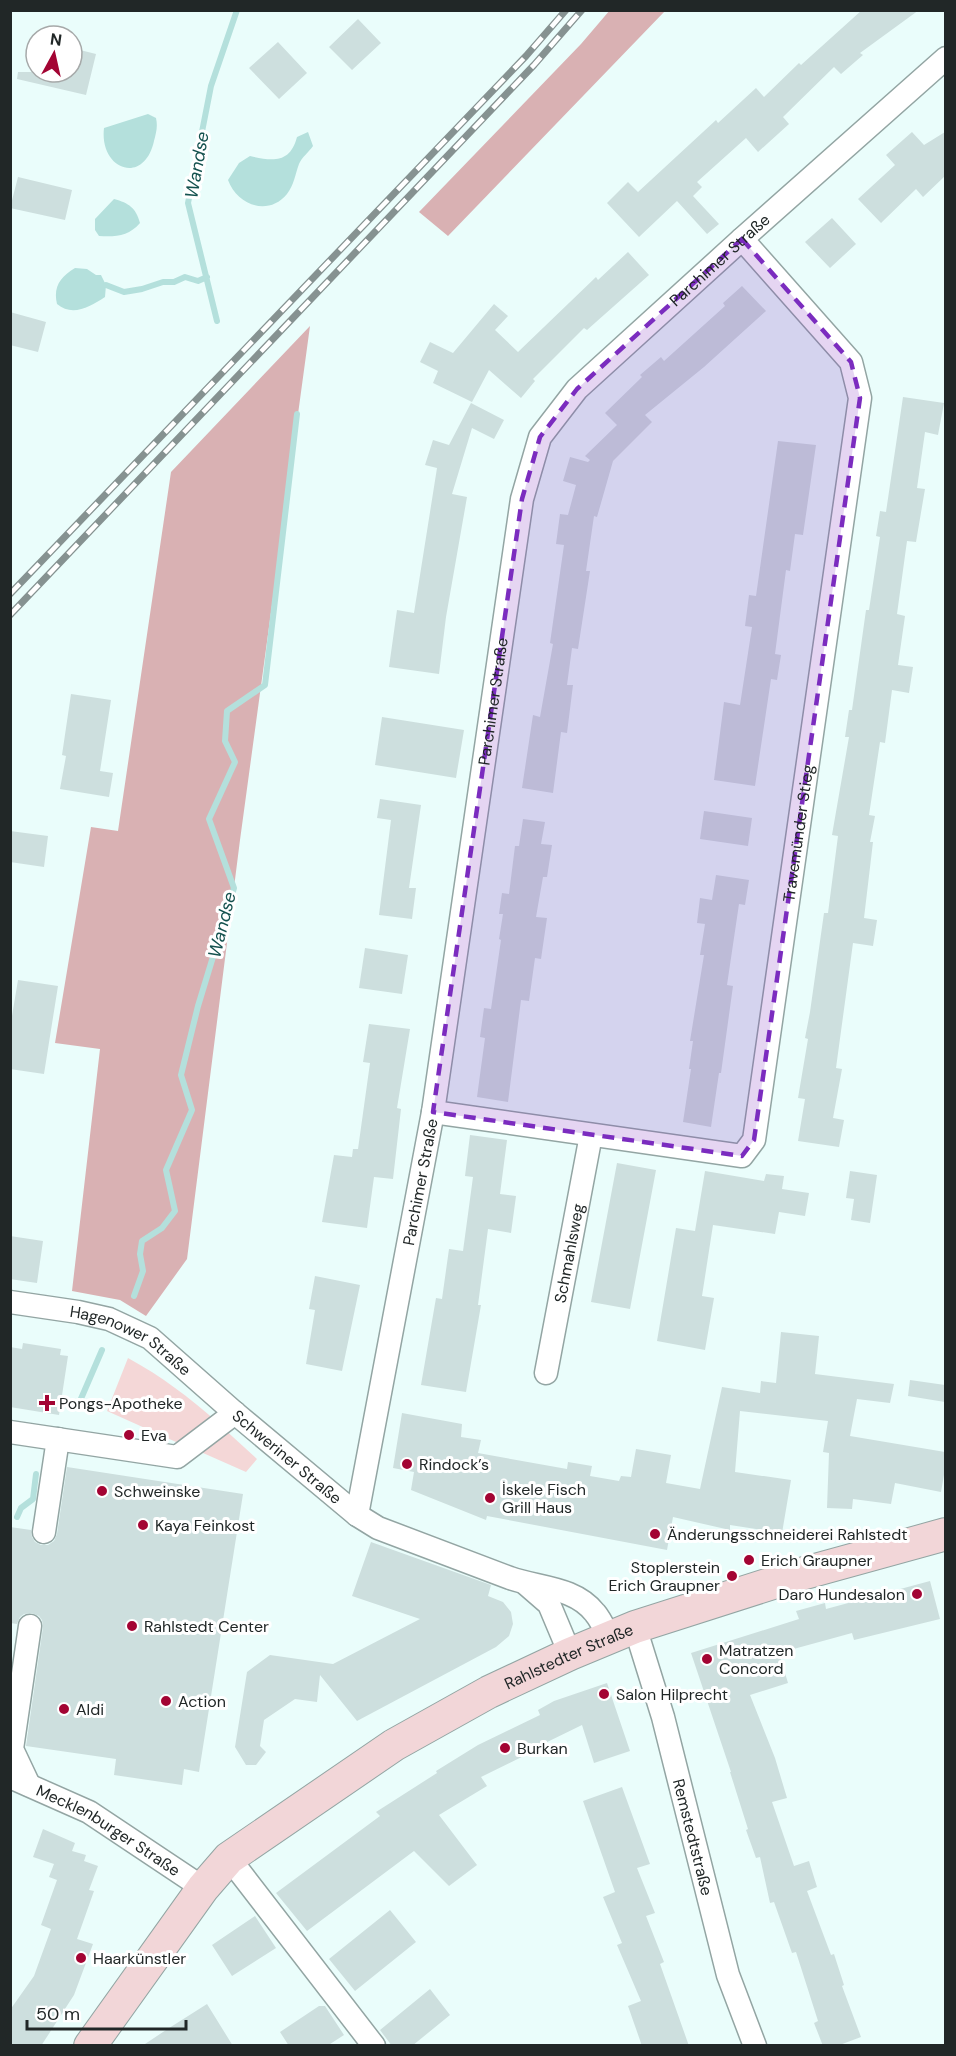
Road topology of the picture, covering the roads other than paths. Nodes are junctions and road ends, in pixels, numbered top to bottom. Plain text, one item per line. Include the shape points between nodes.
1 (945, 58) edge
2 (742, 239) junction
3 (433, 1112) junction
4 (591, 1136) junction
5 (10, 1302) edge
6 (546, 1373) dead end
7 (235, 1413) junction
8 (10, 1432) edge
9 (58, 1439) junction
10 (357, 1515) junction
11 (44, 1532) dead end
12 (945, 1534) edge
13 (526, 1584) junction
14 (30, 1626) dead end
15 (622, 1632) junction
16 (570, 1654) junction
17 (20, 1781) edge
18 (229, 1858) junction
19 (203, 1888) junction
20 (90, 2046) edge
21 (374, 2046) edge
22 (755, 2046) edge

1 - 2 street, Parchimer Straße
2 - 3 street, Parchimer Straße via 577,389 540,437 522,499
2 - 4 street, Travemünder Stieg via 851,362 860,399 754,1140 742,1156
3 - 4 street, Travemünder Stieg
3 - 10 street, Parchimer Straße
4 - 6 street, Schmahlsweg
5 - 7 street, Hagenower Straße via 78,1312 130,1328 150,1338
7 - 9 street, Schweriner Straße via 177,1458
7 - 10 street, Schweriner Straße
8 - 9 street, Schweriner Straße
9 - 11 street
10 - 13 street, Schweriner Straße via 378,1528
12 - 15 main road, Rahlstedter Straße via 790,1577
13 - 15 street, Schweriner Straße via 564,1592
13 - 16 street, Schweriner Straße via 549,1604
14 - 17 street via 12,1749
15 - 16 main road, Rahlstedter Straße
15 - 22 street, Remstedtstraße via 663,1717 728,1975
16 - 18 main road, Rahlstedter Straße via 489,1692 394,1745
17 - 19 street, Mecklenburger Straße via 89,1812
18 - 19 main road, Rahlstedter Straße
18 - 21 street
19 - 20 main road, Rahlstedter Straße

